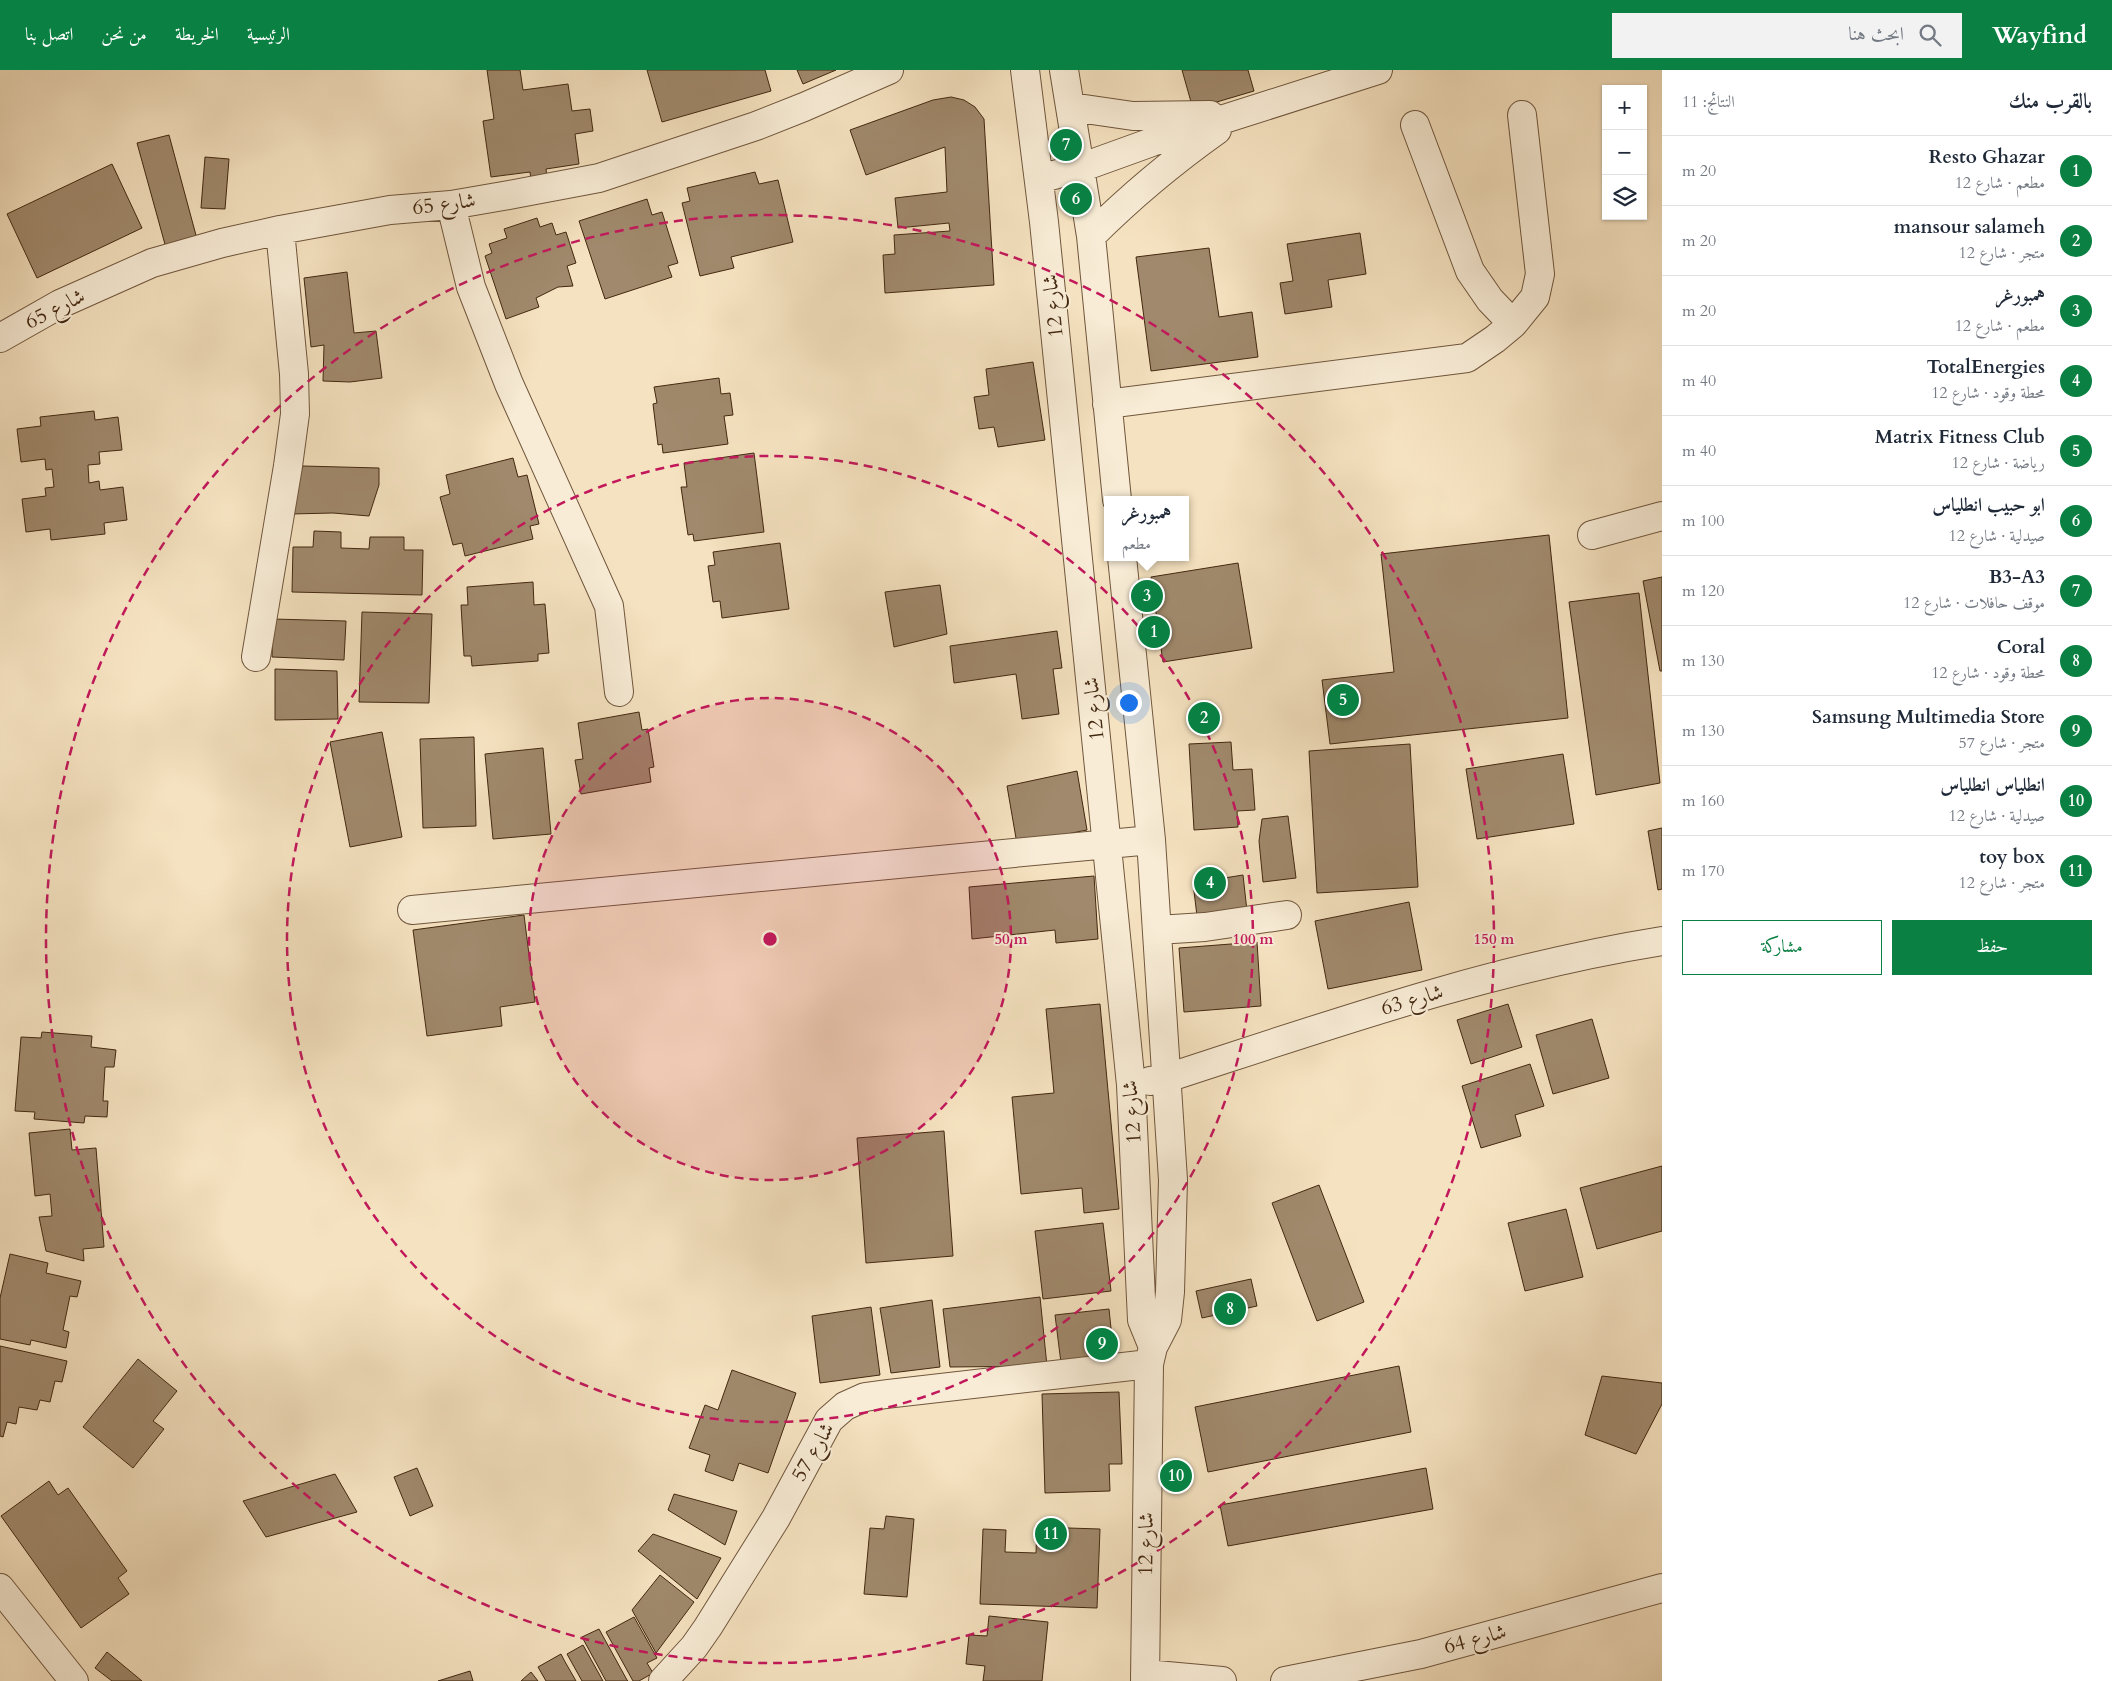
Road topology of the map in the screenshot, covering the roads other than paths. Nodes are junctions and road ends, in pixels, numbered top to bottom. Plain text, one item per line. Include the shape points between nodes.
1 (889, 70) edge
2 (1025, 70) edge
3 (1064, 70) edge
4 (1378, 70) edge
5 (1071, 107) junction
6 (1522, 115) dead end
7 (1237, 116) junction
8 (1416, 125) dead end
9 (1080, 168) junction
10 (1039, 179) junction
11 (451, 204) junction
12 (280, 230) junction
13 (1090, 236) junction
14 (1512, 324) junction
15 (0, 338) edge
16 (1107, 404) junction
17 (1117, 496) edge
18 (1662, 516) edge
19 (1592, 535) dead end
20 (1122, 561) edge
21 (256, 657) dead end
22 (619, 692) dead end
23 (1150, 840) junction
24 (1108, 844) junction
25 (412, 910) dead end
26 (1287, 915) dead end
27 (1156, 930) junction
28 (1662, 941) edge
29 (1167, 1078) junction
30 (1131, 1085) junction
31 (1151, 1356) junction
32 (0, 1588) edge
33 (1662, 1588) edge
34 (1145, 1677) edge
35 (74, 1681) edge
36 (663, 1681) edge
37 (1222, 1681) edge
38 (1285, 1681) edge

1 - 11 street, شارع 65 via 764,123 599,178
2 - 10 street, شارع 12
3 - 5 street, شارع 12
4 - 7 street
5 - 7 street via 1133,116
5 - 9 street, شارع 12
6 - 14 street via 1540,274 1535,298
7 - 9 street
7 - 13 street via 1172,162
8 - 14 street via 1470,271
9 - 10 street
9 - 13 street, شارع 12
10 - 24 street, شارع 12
11 - 12 street, شارع 65 via 390,210
11 - 22 street via 471,287 509,384 609,606
12 - 15 street, شارع 65 via 152,263 60,304
12 - 21 street via 295,414
13 - 16 street, شارع 12
14 - 16 street via 1467,358
16 - 17 street, شارع 12
18 - 19 street
20 - 23 street, شارع 12
23 - 24 street
23 - 27 street, شارع 12
24 - 25 street
24 - 30 street, شارع 12
26 - 27 street via 1205,928
27 - 29 street, شارع 12
28 - 29 street, شارع 63 via 1604,950 1465,984
29 - 30 street, شارع 63
29 - 31 street, شارع 12 via 1172,1180 1170,1292 1167,1320
30 - 31 street, شارع 12 via 1142,1320
31 - 34 street, شارع 12
31 - 36 street, شارع 57 via 865,1397 845,1406 829,1420 776,1518 708,1627
32 - 35 street
33 - 38 street, شارع 64 via 1421,1654
34 - 37 street

